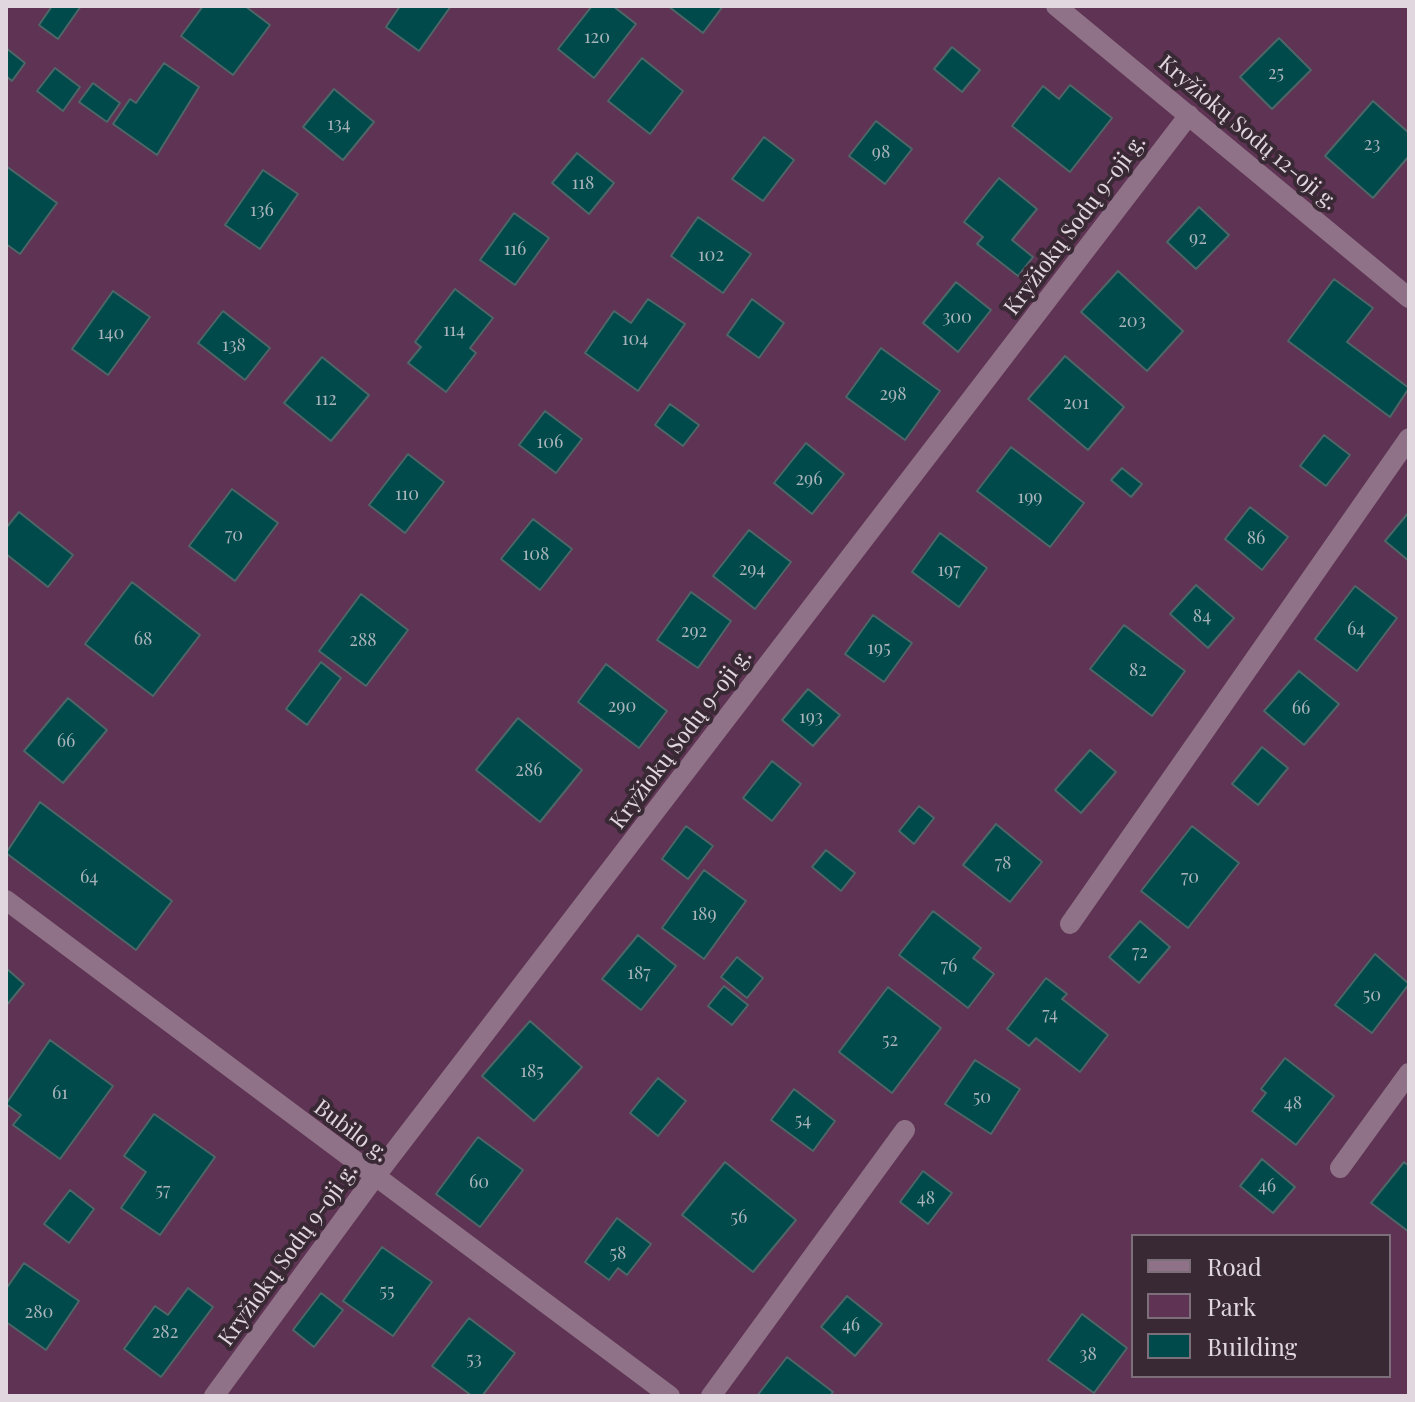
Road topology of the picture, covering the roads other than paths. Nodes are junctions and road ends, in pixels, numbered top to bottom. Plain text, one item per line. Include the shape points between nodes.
1 (1056, 6) edge
2 (1189, 115) junction
3 (1409, 298) edge
4 (1409, 438) edge
5 (6, 900) edge
6 (1070, 924) dead end
7 (1409, 1073) edge
8 (905, 1130) dead end
9 (1340, 1168) dead end
10 (374, 1178) junction
11 (214, 1396) edge
12 (670, 1396) edge
13 (711, 1396) edge

1 - 2 street, Kryžiokų Sodų 12-oji g.
2 - 3 street, Kryžiokų Sodų 12-oji g.
2 - 10 street, Kryžiokų Sodų 9-oji g.
4 - 6 street
5 - 10 street, Bubilo g.
7 - 9 street
8 - 13 street
10 - 11 street, Kryžiokų Sodų 9-oji g.
10 - 12 street, Bubilo g.

